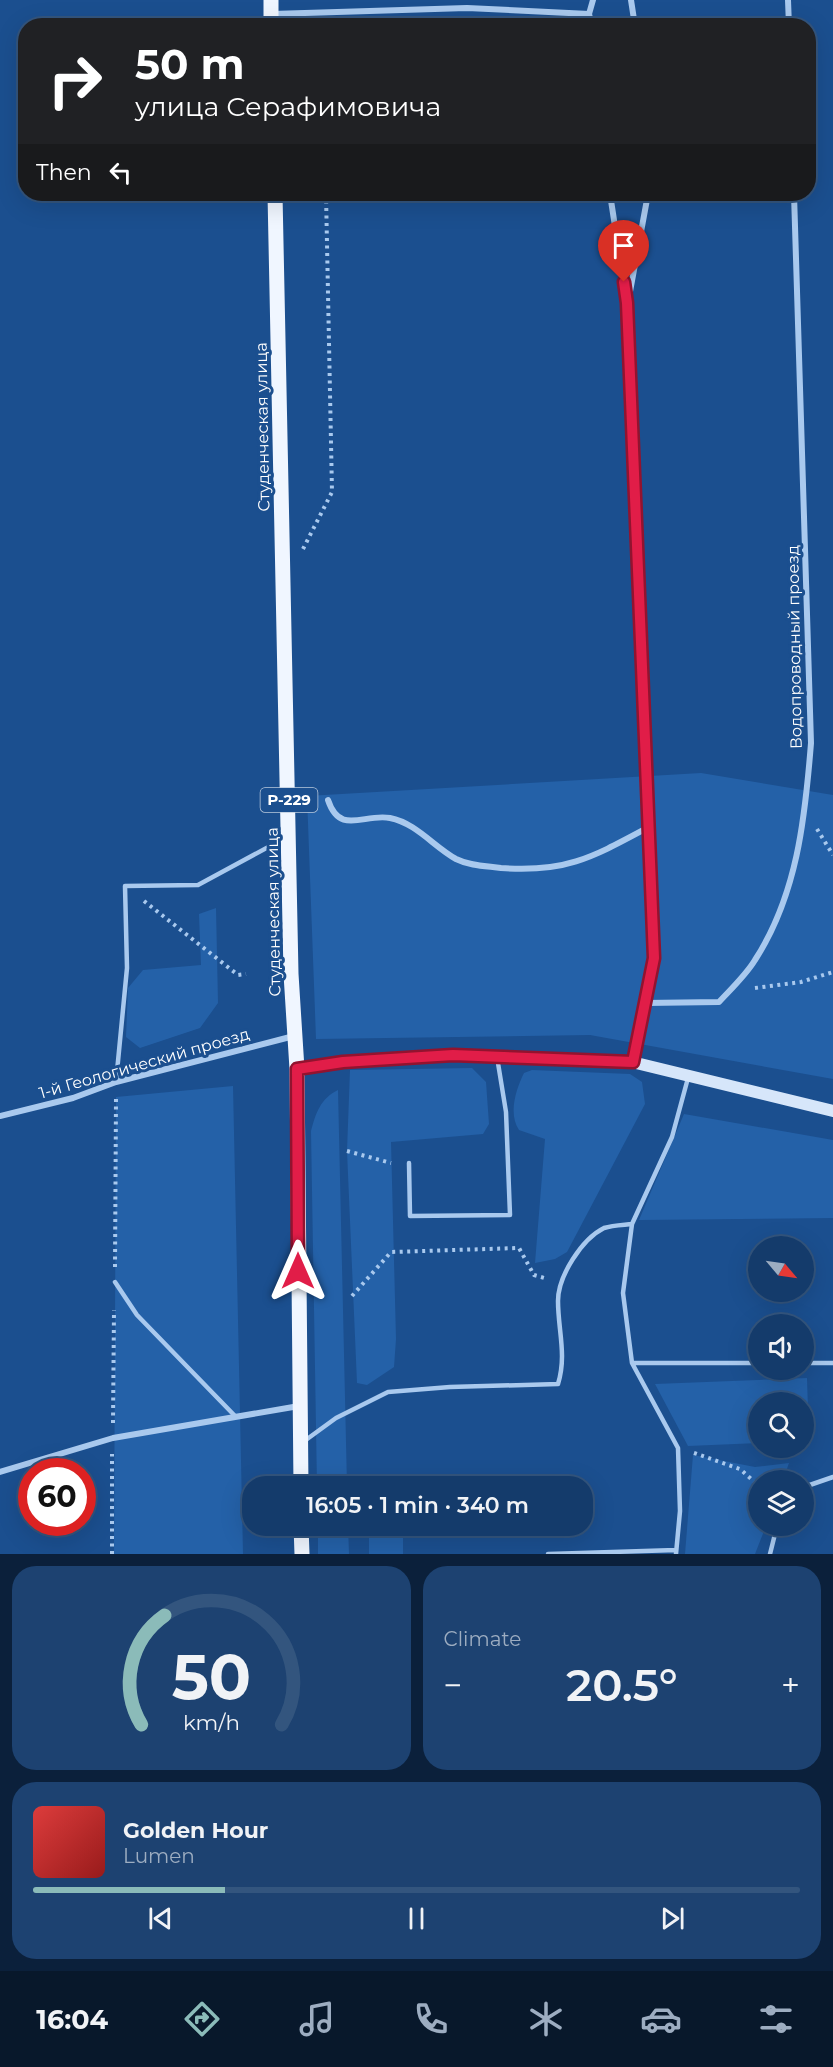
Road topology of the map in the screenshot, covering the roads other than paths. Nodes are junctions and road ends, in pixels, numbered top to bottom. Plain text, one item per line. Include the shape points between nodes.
1 (593, 0) edge
2 (631, 0) edge
3 (788, 0) edge
4 (271, 13) edge
5 (590, 14) junction
6 (591, 18) edge
7 (634, 18) edge
8 (789, 18) edge
9 (275, 201) edge
10 (611, 201) edge
11 (647, 201) edge
12 (794, 201) edge
13 (627, 303) junction
14 (328, 800) dead end
15 (648, 827) junction
16 (290, 836) junction
17 (645, 1003) junction
18 (294, 1036) junction
19 (497, 1058) junction
20 (633, 1062) junction
21 (297, 1069) junction
22 (689, 1076) junction
23 (116, 1082) junction
24 (833, 1111) edge
25 (0, 1116) edge
26 (410, 1163) dead end
27 (632, 1224) junction
28 (115, 1282) road end
29 (632, 1363) junction
30 (748, 1363) edge
31 (814, 1363) edge
32 (833, 1363) edge
33 (299, 1406) junction
34 (235, 1416) junction
35 (301, 1444) junction
36 (0, 1472) edge
37 (301, 1476) edge
38 (833, 1477) edge
39 (814, 1484) edge
40 (302, 1536) edge
41 (774, 1536) edge
42 (676, 1552) edge
43 (302, 1554) edge
44 (548, 1554) edge
45 (770, 1554) edge

1 - 5 street
2 - 7 street
3 - 8 street
4 - 5 street via 467,8
5 - 6 street
9 - 16 main road, Студенческая улица / Р-229
10 - 13 street
11 - 13 street
12 - 17 street, Водопроводный проезд via 811,743 805,820 787,896 755,961 720,1002
13 - 15 street
14 - 15 street via 341,819 350,822 389,818 405,823 459,860 502,868 534,870 576,864
15 - 17 street via 654,958
16 - 18 main road, Студенческая улица / Р-229
16 - 23 lane via 198,885 125,886 128,968
17 - 20 street
18 - 21 main road, Студенческая улица / Р-229
18 - 23 street, 1-й Геологический проезд
19 - 20 street
19 - 21 street via 453,1055
19 - 26 lane via 506,1112 510,1215 410,1216
20 - 22 street
21 - 33 main road, Студенческая улица / Р-229
22 - 24 street
22 - 27 lane via 672,1137
23 - 25 street, 1-й Геологический проезд via 73,1098
27 - 29 lane via 623,1293
27 - 35 lane via 604,1228 593,1236 562,1281 558,1300 564,1348 558,1384 388,1392 336,1418
28 - 34 lane via 137,1315
29 - 30 lane
29 - 42 lane via 678,1448 680,1511
31 - 32 lane
33 - 34 street
33 - 35 main road, Студенческая улица / Р-229
34 - 36 street via 112,1438
35 - 37 main road, Студенческая улица / Р-229
38 - 39 lane
40 - 43 main road
41 - 45 lane
42 - 44 lane

